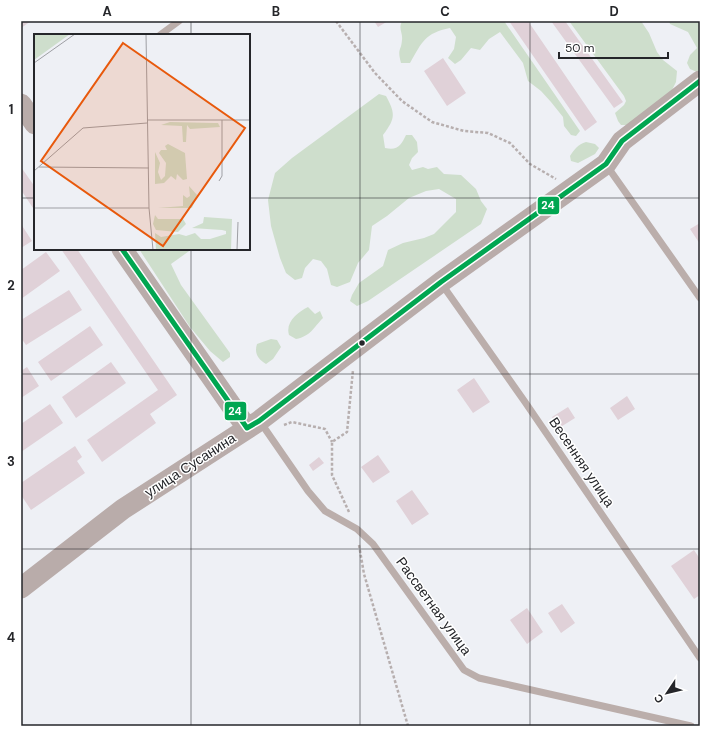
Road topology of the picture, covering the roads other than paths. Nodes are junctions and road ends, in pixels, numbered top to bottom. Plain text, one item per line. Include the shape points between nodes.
1 (179, 21) edge
2 (161, 34) edge
3 (700, 81) edge
4 (606, 164) junction
5 (123, 250) edge
6 (441, 282) junction
7 (700, 298) edge
8 (258, 427) junction
9 (21, 588) edge
10 (700, 658) edge
11 (691, 726) edge

1 - 2 lane
3 - 4 street, улица Сусанина via 622,141
4 - 6 street, улица Сусанина
4 - 7 lane
5 - 8 street
6 - 8 street, улица Сусанина
6 - 10 lane, Весенняя улица
8 - 9 street, улица Сусанина via 123,509
8 - 11 lane, Рассветная улица via 326,511 357,529 373,544 464,670 478,678

